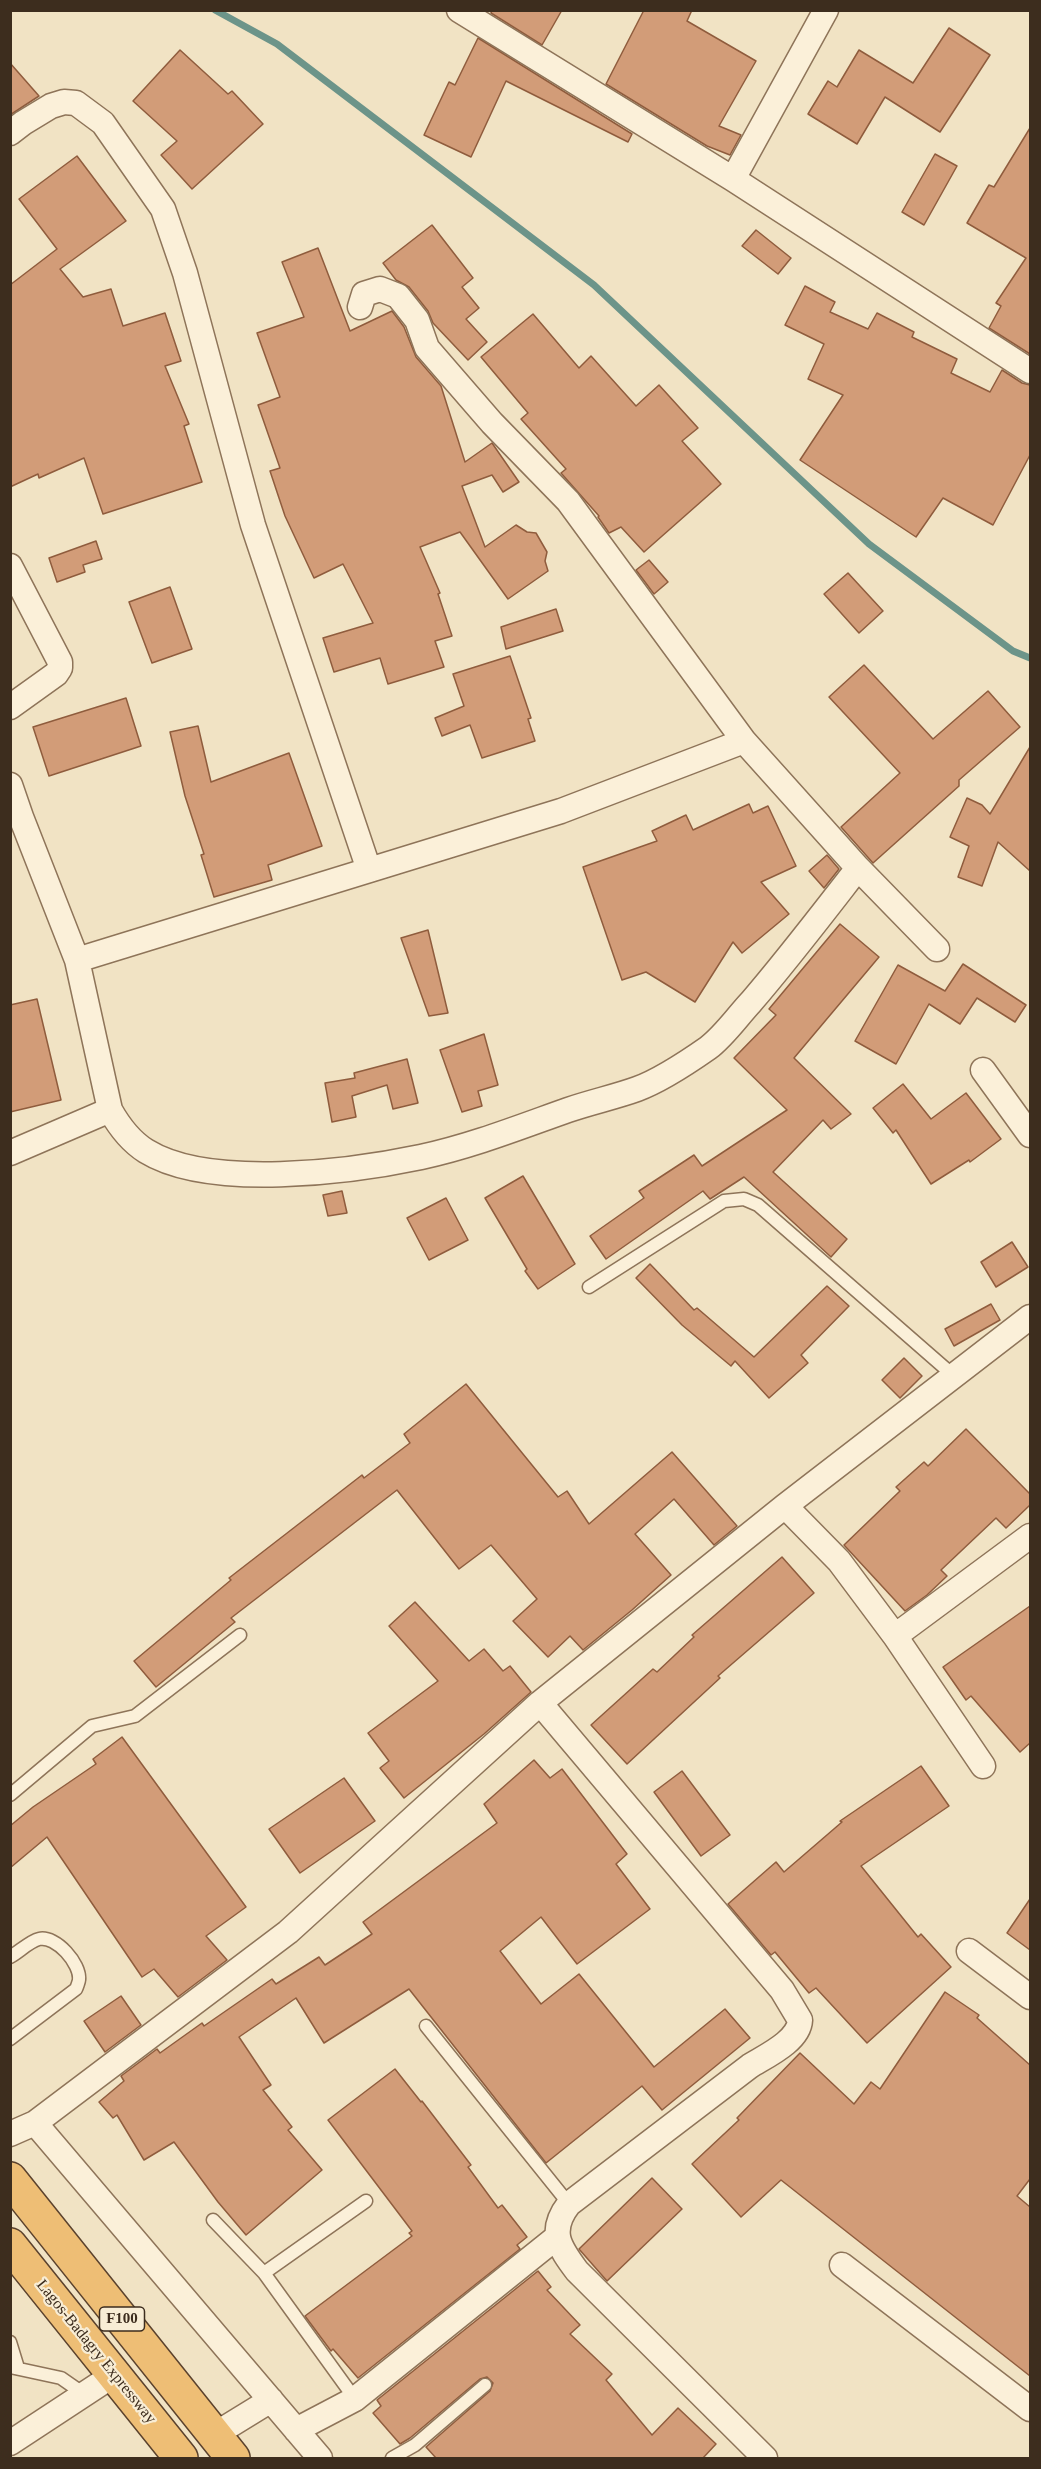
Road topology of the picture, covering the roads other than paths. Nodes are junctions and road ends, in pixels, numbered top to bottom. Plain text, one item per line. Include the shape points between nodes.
1 (459, 10) edge
2 (826, 10) edge
3 (10, 133) edge
4 (733, 179) junction
5 (360, 307) dead end
6 (1030, 371) edge
7 (10, 566) edge
8 (10, 707) edge
9 (744, 741) junction
10 (10, 785) edge
11 (858, 868) junction
12 (369, 870) junction
13 (937, 949) dead end
14 (77, 960) junction
15 (983, 1070) dead end
16 (110, 1110) junction
17 (1030, 1135) edge
18 (10, 1153) edge
19 (589, 1287) dead end
20 (1030, 1317) edge
21 (954, 1376) junction
22 (785, 1506) junction
23 (1030, 1536) edge
24 (240, 1635) dead end
25 (895, 1636) junction
26 (540, 1702) junction
27 (983, 1766) dead end
28 (10, 1795) edge
29 (969, 1951) dead end
30 (10, 1957) edge
31 (1030, 1997) edge
32 (426, 2026) dead end
33 (10, 2039) edge
34 (35, 2123) junction
35 (10, 2134) edge
36 (10, 2179) edge
37 (366, 2201) dead end
38 (569, 2204) junction
39 (213, 2220) dead end
40 (557, 2237) junction
41 (10, 2245) edge
42 (842, 2265) dead end
43 (264, 2273) junction
44 (10, 2342) edge
45 (14, 2368) edge
46 (115, 2374) junction
47 (485, 2385) dead end
48 (84, 2394) junction
49 (355, 2399) junction
50 (271, 2400) junction
51 (1030, 2409) edge
52 (296, 2430) junction
53 (10, 2443) edge
54 (224, 2447) edge
55 (181, 2458) edge
56 (320, 2458) edge
57 (392, 2458) edge
58 (765, 2458) edge

1 - 4 street
2 - 4 street
3 - 12 street via 51,106 76,103 103,123 164,209 253,525
4 - 6 street
5 - 9 street via 364,294 380,289 398,296 417,320 427,348 492,423 568,501
7 - 8 street via 60,662 56,674
9 - 11 street
9 - 12 street via 561,811
10 - 14 street
11 - 13 street
11 - 16 street via 783,964 710,1047 639,1088 491,1137 422,1157 367,1166 297,1174 232,1174 170,1162 145,1150 119,1126
12 - 14 street
14 - 16 street
15 - 17 street
16 - 18 street
19 - 21 lane via 724,1201 744,1199 758,1205
20 - 21 street
21 - 22 street
22 - 25 street via 838,1561
22 - 26 street
23 - 25 street
24 - 28 lane via 135,1716 92,1726
25 - 27 street
26 - 34 street via 288,1932
26 - 38 street via 782,1990 800,2020 799,2030 781,2046
29 - 31 street
30 - 33 lane via 39,1939 52,1940 60,1944 72,1961 80,1980 76,1989
32 - 38 lane
34 - 35 street
34 - 50 street
36 - 54 highway, F100
37 - 43 lane
38 - 40 street via 560,2217
39 - 43 lane
40 - 49 street
40 - 58 street via 577,2271
41 - 46 highway, Lagos-Badagry Expressway / F100
42 - 51 street
43 - 49 lane
44 - 45 lane
45 - 48 lane via 62,2379
46 - 48 street
46 - 55 highway, Lagos-Badagry Expressway / F100
47 - 57 lane via 415,2445
48 - 53 street
49 - 52 street
50 - 52 street
50 - 54 street
52 - 56 street

